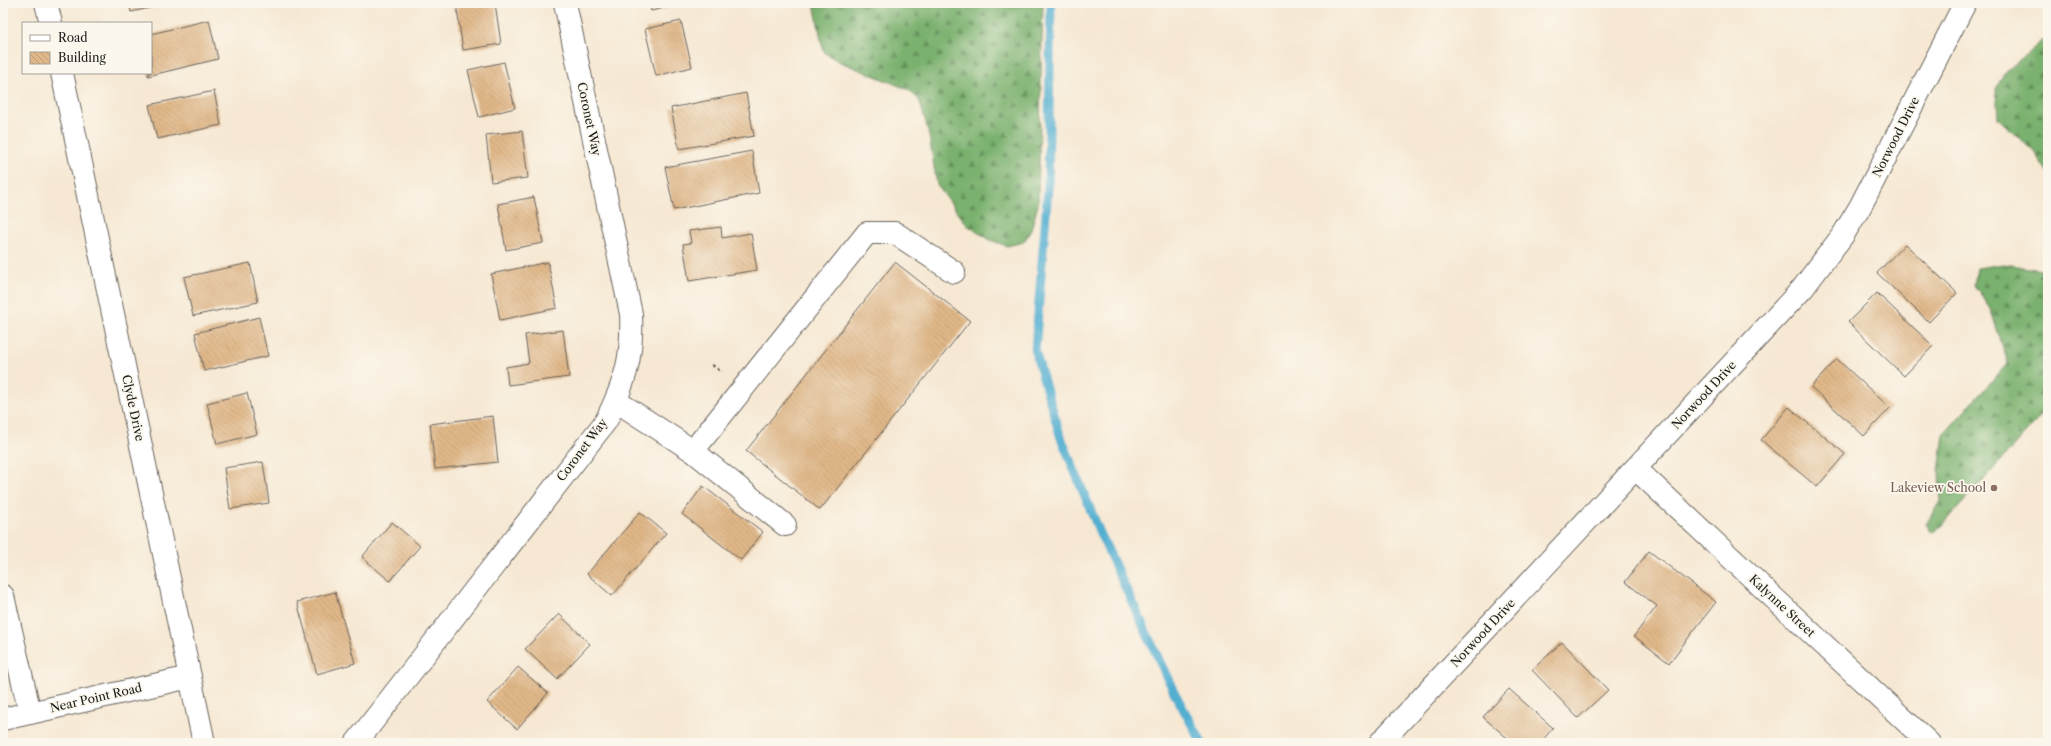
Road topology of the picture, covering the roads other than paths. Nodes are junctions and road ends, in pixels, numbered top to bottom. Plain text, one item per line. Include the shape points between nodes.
1 (46, 3) edge
2 (565, 3) edge
3 (1966, 3) edge
4 (51, 22) edge
5 (62, 74) edge
6 (954, 272) dead end
7 (616, 401) junction
8 (693, 451) junction
9 (1636, 469) junction
10 (785, 525) dead end
11 (3, 596) edge
12 (190, 676) junction
13 (30, 713) junction
14 (3, 719) edge
15 (204, 743) edge
16 (356, 743) edge
17 (1380, 743) edge
18 (1929, 743) edge

1 - 4 street
2 - 7 street, Coronet Way via 631,314 632,333 628,370
3 - 9 street, Norwood Drive via 1843,235 1803,288
5 - 12 street, Clyde Drive
6 - 8 street via 895,233 867,233
7 - 8 street
7 - 16 street, Coronet Way via 606,421
8 - 10 street
9 - 17 street, Norwood Drive
9 - 18 street, Kalynne Street
11 - 13 street
12 - 13 street, Near Point Road
12 - 15 street, Clyde Drive
13 - 14 street, Near Point Road

